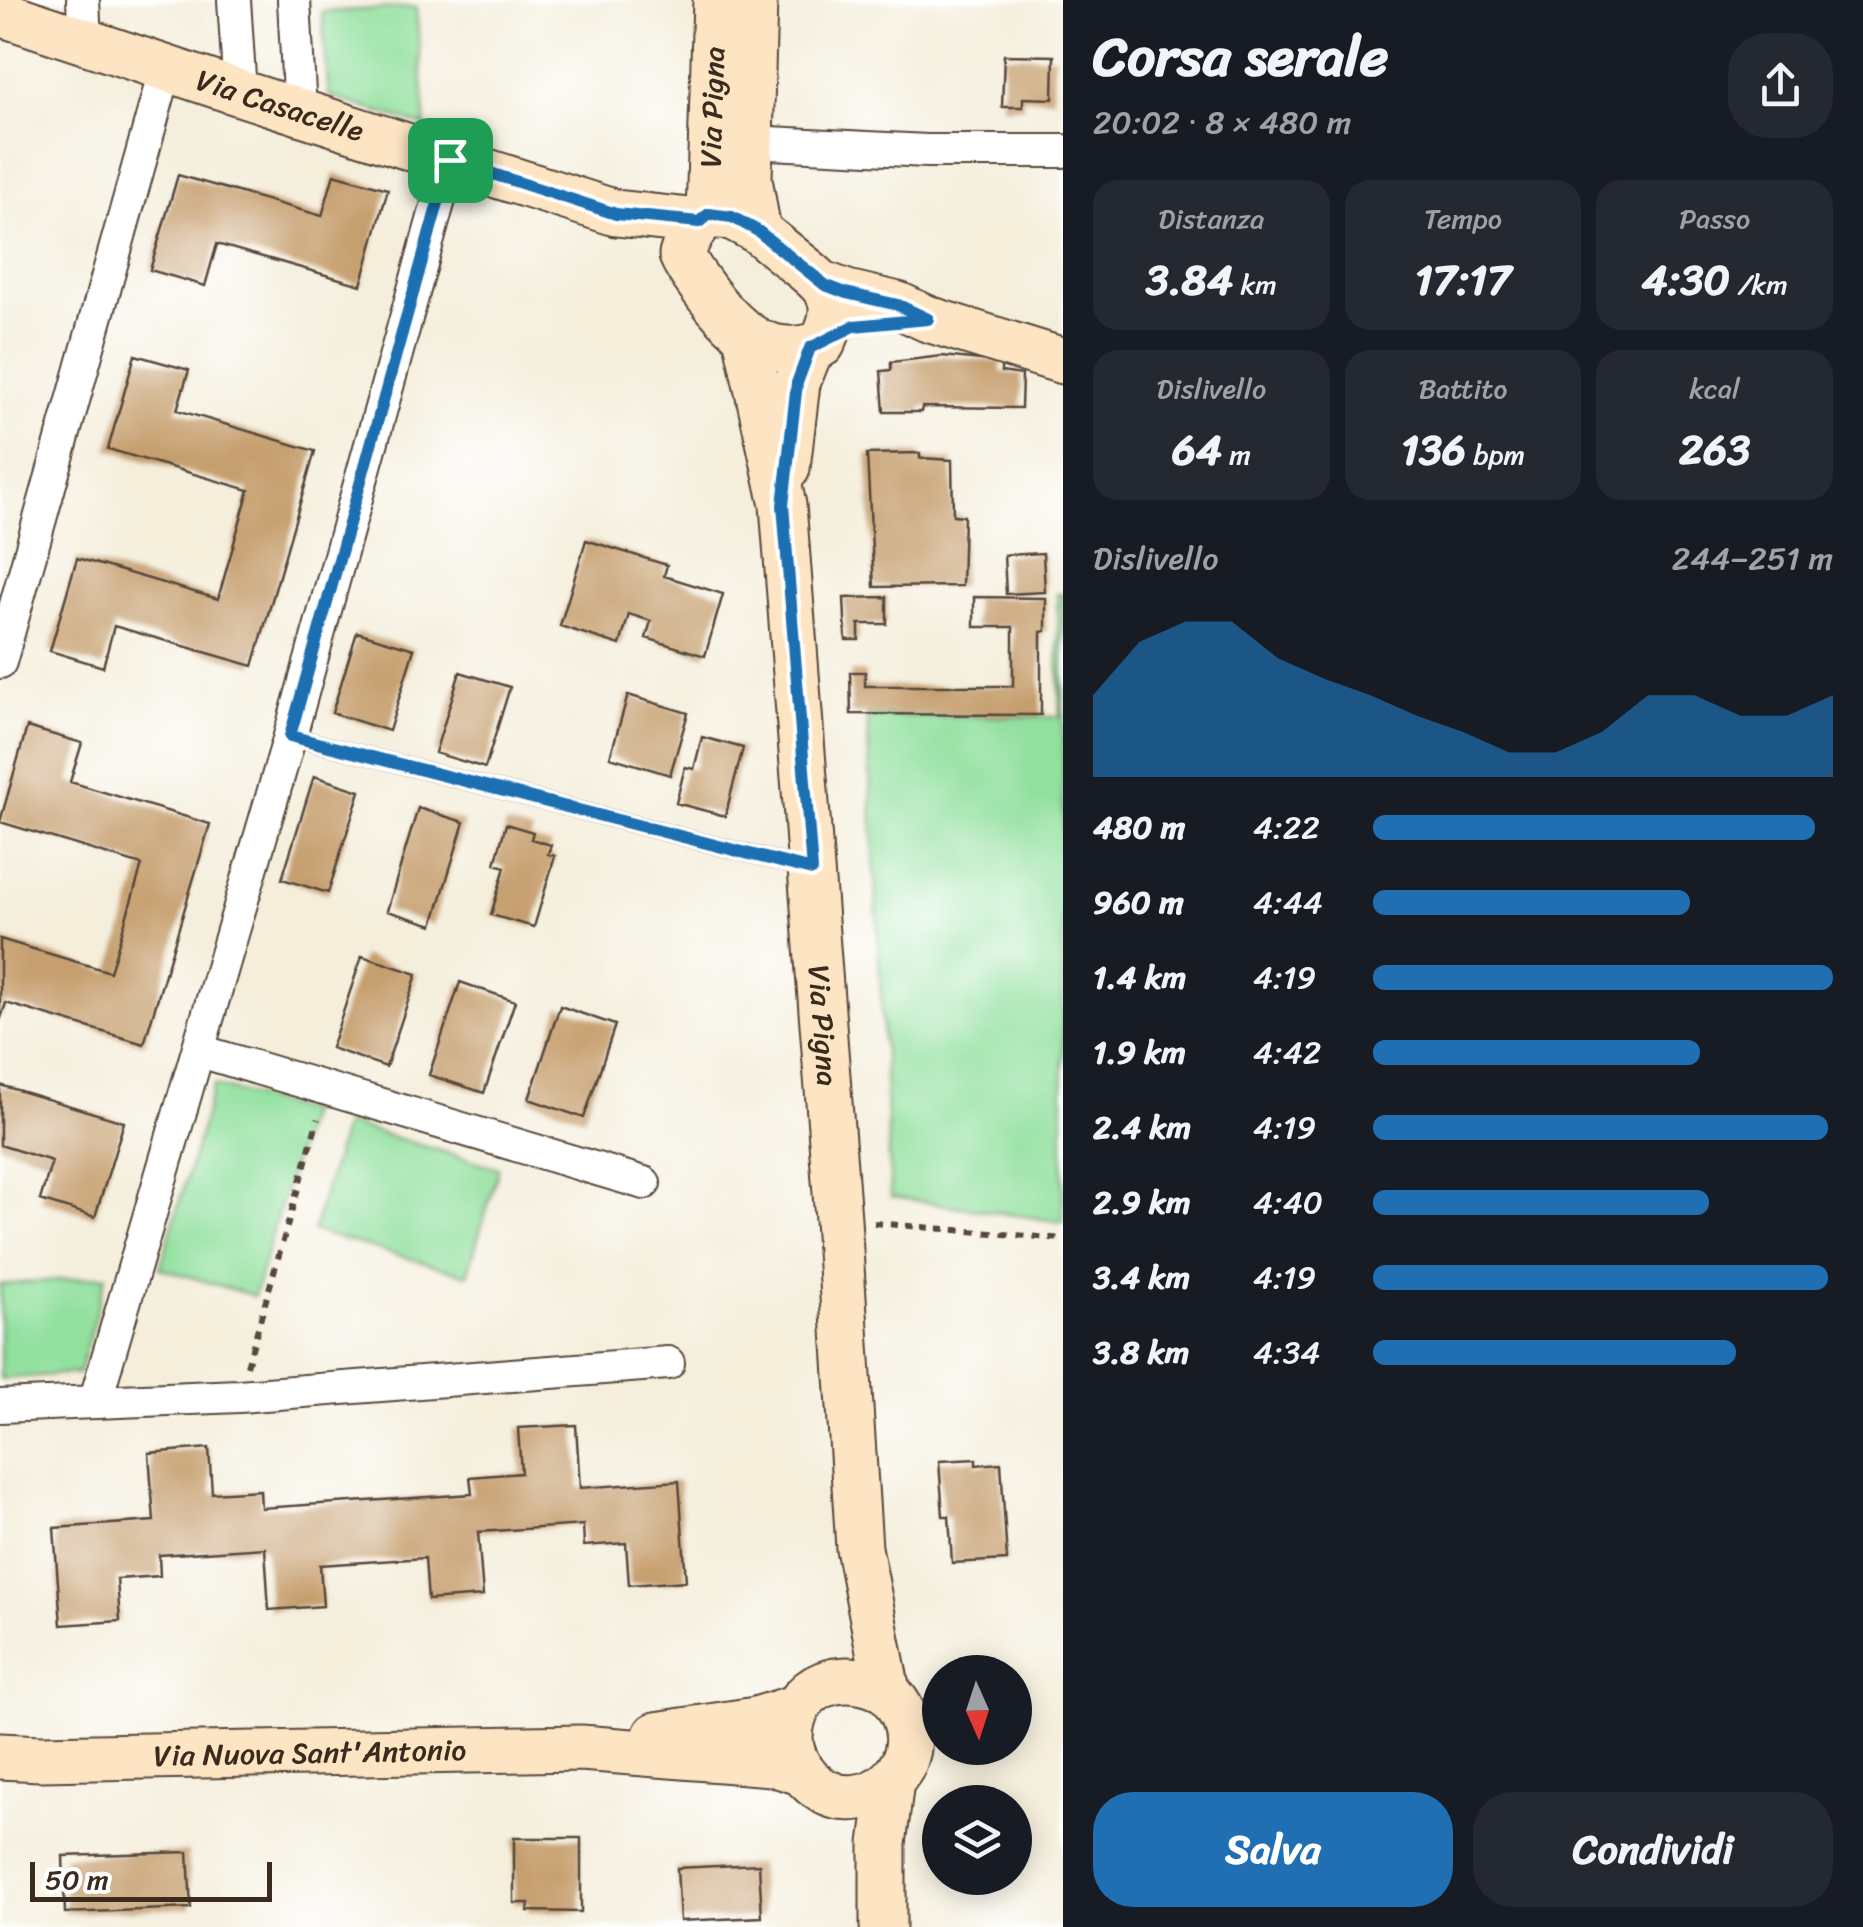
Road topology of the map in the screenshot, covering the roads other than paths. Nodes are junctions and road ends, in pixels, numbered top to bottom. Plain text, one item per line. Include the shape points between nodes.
1 (234, 0) edge
2 (294, 0) edge
3 (716, 0) edge
4 (754, 0) edge
5 (0, 13) edge
6 (84, 20) edge
7 (166, 68) junction
8 (240, 93) junction
9 (300, 113) junction
10 (749, 142) junction
11 (1063, 151) edge
12 (450, 160) junction
13 (696, 230) junction
14 (758, 231) junction
15 (825, 285) junction
16 (928, 319) junction
17 (746, 336) junction
18 (816, 346) junction
19 (1063, 361) edge
20 (783, 505) junction
21 (0, 662) edge
22 (290, 736) junction
23 (812, 870) junction
24 (200, 1051) junction
25 (644, 1183) dead end
26 (668, 1363) dead end
27 (96, 1402) junction
28 (0, 1406) edge
29 (859, 1548) junction
30 (887, 1691) junction
31 (811, 1696) junction
32 (581, 1748) junction
33 (14, 1761) edge
34 (891, 1781) junction
35 (814, 1782) junction
36 (882, 1917) edge

1 - 8 street
2 - 9 street
3 - 13 main road, Via Pigna
4 - 10 main road
5 - 6 main road, Via Casacelle
6 - 7 main road, Via Casacelle
7 - 8 main road, Via Casacelle
7 - 21 street
8 - 9 main road, Via Casacelle
9 - 12 main road, Via Casacelle
10 - 11 street
10 - 14 main road
12 - 13 main road, Via Casacelle via 616,214
12 - 22 street
13 - 14 main road via 732,217
13 - 17 main road via 685,263
14 - 15 main road
15 - 16 main road
15 - 18 main road, Via Pigna via 832,325
16 - 18 main road via 854,326
16 - 19 main road
17 - 18 main road via 780,350
17 - 20 main road, Via Pigna
18 - 20 main road, Via Pigna via 797,383
20 - 23 main road, Via Pigna
22 - 23 lane
22 - 24 street
23 - 29 main road, Via Pigna
24 - 25 street
24 - 27 street
26 - 27 street
27 - 28 street
29 - 30 main road, Via Pigna
29 - 31 main road, Via Pigna via 850,1620 839,1653
30 - 31 main road via 872,1682 839,1679
30 - 34 main road, Via Pigna via 899,1703 910,1735 902,1768
31 - 32 main road, Via Nuova Sant'Antonio via 756,1720
31 - 35 main road, Via Pigna via 792,1723 790,1740
32 - 33 main road, Via Nuova Sant'Antonio
32 - 35 main road, Via Nuova Sant'Antonio via 772,1764
34 - 35 main road via 844,1797
34 - 36 main road, Via Pigna
35 - 36 main road, Via Pigna via 843,1818

